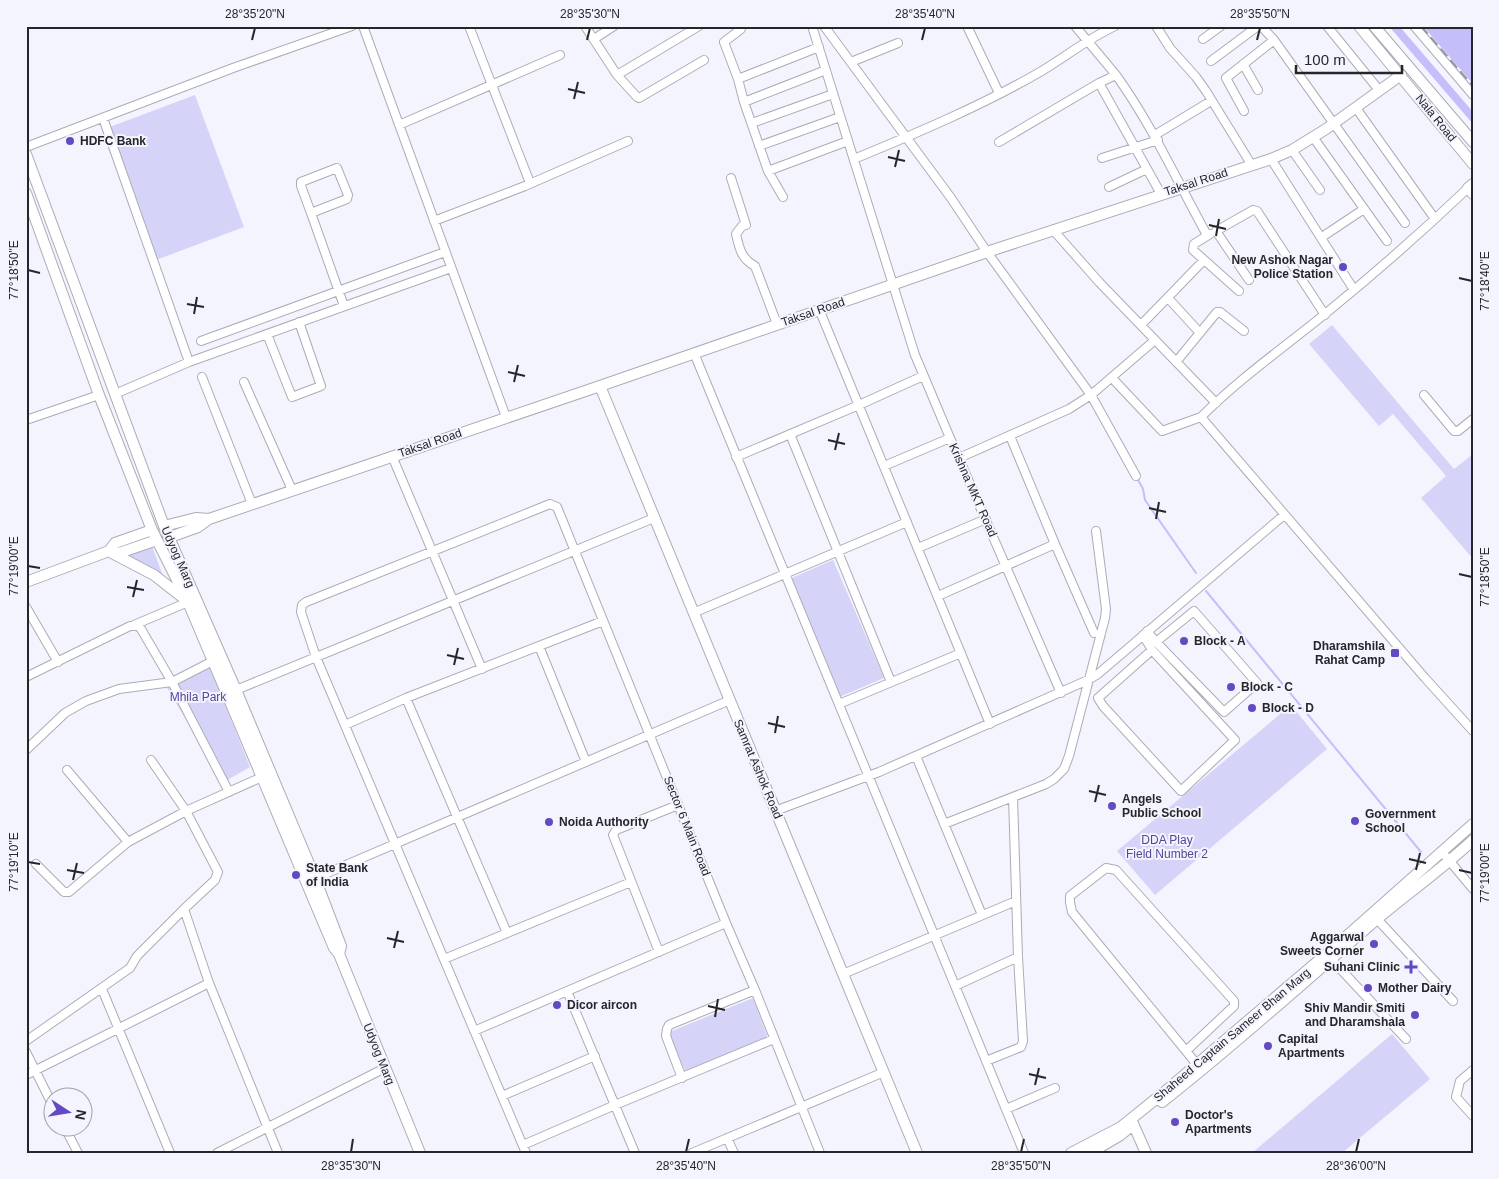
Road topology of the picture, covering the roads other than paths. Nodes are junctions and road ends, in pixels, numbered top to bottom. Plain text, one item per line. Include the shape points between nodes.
1 (352, 26) edge
2 (363, 26) edge
3 (468, 26) edge
4 (585, 26) edge
5 (614, 26) edge
6 (699, 26) edge
7 (751, 26) edge
8 (812, 26) edge
9 (824, 26) edge
10 (966, 26) edge
11 (1075, 26) edge
12 (1115, 26) edge
13 (1156, 26) edge
14 (1222, 26) edge
15 (1259, 26) edge
16 (1327, 26) edge
17 (1359, 26) edge
18 (1374, 26) edge
19 (1414, 26) edge
20 (741, 28) edge
21 (594, 39) junction
22 (1203, 39) dead end
23 (1274, 40) junction
24 (1089, 41) junction
25 (898, 43) dead end
26 (819, 47) junction
27 (560, 55) dead end
28 (704, 60) dead end
29 (1211, 61) dead end
30 (850, 62) junction
31 (1243, 64) junction
32 (826, 70) junction
33 (1401, 74) junction
34 (617, 75) junction
35 (1116, 75) junction
36 (738, 79) junction
37 (1100, 83) junction
38 (492, 85) junction
39 (1258, 90) dead end
40 (1379, 90) junction
41 (833, 94) junction
42 (999, 94) junction
43 (1473, 95) edge
44 (744, 102) junction
45 (1211, 102) junction
46 (1356, 108) junction
47 (1244, 111) dead end
48 (840, 117) junction
49 (103, 118) junction
50 (752, 123) junction
51 (1334, 124) junction
52 (399, 125) junction
53 (907, 137) junction
54 (1313, 137) junction
55 (1156, 138) junction
56 (628, 140) dead end
57 (848, 141) junction
58 (999, 142) dead end
59 (1473, 142) edge
60 (759, 146) junction
61 (26, 147) edge
62 (1135, 148) junction
63 (1292, 150) junction
64 (26, 154) edge
65 (1102, 158) dead end
66 (854, 159) junction
67 (1271, 159) junction
68 (1251, 164) junction
69 (1473, 164) edge
70 (1147, 169) junction
71 (768, 171) junction
72 (730, 178) dead end
73 (530, 184) junction
74 (1109, 187) dead end
75 (1181, 187) junction
76 (1471, 189) edge
77 (1320, 190) dead end
78 (26, 192) edge
79 (1161, 194) junction
80 (783, 197) dead end
81 (1364, 209) junction
82 (311, 213) junction
83 (1435, 219) junction
84 (434, 222) junction
85 (1405, 223) dead end
86 (1054, 231) junction
87 (1216, 231) junction
88 (1207, 235) junction
89 (1322, 238) junction
90 (1387, 241) dead end
91 (445, 252) junction
92 (987, 252) junction
93 (1204, 260) junction
94 (451, 268) junction
95 (1250, 280) dead end
96 (892, 284) junction
97 (1354, 290) junction
98 (340, 291) junction
99 (1239, 291) dead end
100 (1168, 298) junction
101 (344, 306) junction
102 (820, 309) junction
103 (1324, 315) junction
104 (299, 322) junction
105 (777, 324) junction
106 (1141, 325) junction
107 (1244, 331) dead end
108 (1200, 333) junction
109 (267, 334) junction
110 (1155, 340) junction
111 (201, 341) dead end
112 (694, 353) junction
113 (188, 362) junction
114 (1176, 362) junction
115 (202, 376) dead end
116 (924, 376) junction
117 (1112, 378) junction
118 (244, 382) dead end
119 (600, 386) junction
120 (115, 394) junction
121 (99, 395) junction
122 (1091, 395) junction
123 (1424, 395) dead end
124 (1216, 402) junction
125 (859, 405) junction
126 (506, 417) junction
127 (1201, 417) junction
128 (1473, 419) edge
129 (26, 420) edge
130 (790, 434) junction
131 (1010, 436) junction
132 (950, 438) junction
133 (392, 456) junction
134 (736, 457) junction
135 (959, 458) junction
136 (884, 466) junction
137 (1136, 476) dead end
138 (292, 490) junction
139 (156, 503) junction
140 (252, 504) junction
141 (1284, 514) junction
142 (196, 518) junction
143 (654, 518) junction
144 (986, 518) junction
145 (209, 519) junction
146 (907, 522) junction
147 (164, 526) junction
148 (1096, 532) dead end
149 (155, 535) junction
150 (170, 536) junction
151 (1055, 544) junction
152 (918, 548) junction
153 (575, 550) junction
154 (109, 551) junction
155 (838, 551) junction
156 (432, 552) junction
157 (1006, 566) junction
158 (785, 574) junction
159 (26, 582) edge
160 (938, 596) junction
161 (453, 601) junction
162 (188, 602) junction
163 (26, 606) edge
164 (694, 613) junction
165 (603, 621) junction
166 (134, 625) junction
167 (1094, 633) dead end
168 (1145, 633) junction
169 (1156, 642) junction
170 (539, 646) junction
171 (1152, 650) junction
172 (961, 653) junction
173 (316, 657) junction
174 (213, 661) junction
175 (58, 662) junction
176 (482, 669) junction
177 (26, 677) edge
178 (1088, 680) junction
179 (172, 682) junction
180 (892, 682) junction
181 (236, 690) junction
182 (1061, 693) junction
183 (406, 698) junction
184 (730, 700) junction
185 (839, 704) junction
186 (990, 724) junction
187 (345, 725) junction
188 (1473, 731) edge
189 (650, 735) junction
190 (26, 750) edge
191 (916, 756) junction
192 (151, 760) dead end
193 (586, 762) junction
194 (67, 770) dead end
195 (868, 776) junction
196 (262, 777) junction
197 (229, 792) junction
198 (1013, 797) junction
199 (678, 805) junction
200 (186, 811) junction
201 (776, 811) junction
202 (457, 817) junction
203 (944, 824) junction
204 (1473, 824) edge
205 (1473, 840) edge
206 (128, 842) junction
207 (395, 844) junction
208 (1442, 852) junction
209 (1449, 862) junction
210 (36, 864) dead end
211 (310, 880) junction
212 (631, 882) junction
213 (1473, 889) edge
214 (1016, 901) junction
215 (184, 909) junction
216 (982, 915) junction
217 (1377, 919) junction
218 (726, 923) junction
219 (507, 933) junction
220 (934, 936) junction
221 (658, 952) junction
222 (1018, 958) junction
223 (444, 959) junction
224 (1332, 959) junction
225 (843, 974) junction
226 (209, 983) junction
227 (955, 986) junction
228 (102, 989) junction
229 (755, 990) junction
230 (568, 991) junction
231 (1283, 997) junction
232 (1452, 1001) dead end
233 (117, 1028) junction
234 (474, 1031) junction
235 (774, 1039) junction
236 (1406, 1040) dead end
237 (26, 1041) edge
238 (1186, 1051) junction
239 (26, 1052) edge
240 (595, 1056) junction
241 (986, 1061) junction
242 (1199, 1067) junction
243 (385, 1068) junction
244 (36, 1070) junction
245 (1473, 1070) edge
246 (884, 1072) junction
247 (26, 1074) edge
248 (682, 1078) junction
249 (44, 1086) edge
250 (1055, 1088) dead end
251 (502, 1096) junction
252 (615, 1105) junction
253 (801, 1107) junction
254 (1006, 1109) junction
255 (1473, 1116) edge
256 (1132, 1122) junction
257 (268, 1126) junction
258 (69, 1136) edge
259 (727, 1138) junction
260 (524, 1149) edge
261 (78, 1153) edge
262 (170, 1153) edge
263 (217, 1153) edge
264 (278, 1153) edge
265 (420, 1153) edge
266 (635, 1153) edge
267 (692, 1153) edge
268 (734, 1153) edge
269 (820, 1153) edge
270 (917, 1153) edge
271 (1024, 1153) edge
272 (1071, 1153) edge
273 (1090, 1153) edge
274 (1146, 1153) edge

1 - 49 street
2 - 52 street
3 - 38 street
4 - 21 street
5 - 21 street
6 - 34 street
7 - 20 street
8 - 26 street, Krishna MKT Road
9 - 30 street
10 - 42 street
11 - 24 street
12 - 24 street
13 - 45 street via 1196,77
14 - 22 street
15 - 23 street
15 - 29 street
16 - 40 street
17 - 33 street, Nala Road
18 - 59 street, Nala Road
19 - 43 street
20 - 36 street via 724,42
21 - 34 street
23 - 31 street
23 - 51 street
24 - 35 street
24 - 42 street
25 - 30 street
26 - 32 street, Krishna MKT Road
26 - 36 street
27 - 38 street
28 - 34 street via 639,98
30 - 53 street
31 - 39 street
31 - 47 street via 1226,80
32 - 41 street, Krishna MKT Road
32 - 44 street
33 - 40 street, Taksal Road
33 - 69 street, Nala Road
35 - 37 street
35 - 55 street
36 - 44 street
37 - 58 street
37 - 62 street
38 - 52 street
38 - 73 street
40 - 46 street, Taksal Road
41 - 48 street, Krishna MKT Road
41 - 50 street
42 - 53 street
44 - 50 street
45 - 55 street
45 - 68 street
46 - 51 street, Taksal Road
46 - 83 street
48 - 57 street, Krishna MKT Road
48 - 60 street
49 - 61 street
49 - 113 street
50 - 60 street
51 - 54 street, Taksal Road
51 - 85 street
52 - 84 street
53 - 66 street
53 - 92 street
54 - 63 street, Taksal Road
54 - 81 street
55 - 62 street
55 - 75 street
56 - 73 street
57 - 66 street, Krishna MKT Road
57 - 71 street
60 - 71 street
62 - 65 street
62 - 70 street
63 - 67 street, Taksal Road
63 - 77 street
64 - 120 street, Udyog Marg
66 - 96 street, Krishna MKT Road
67 - 68 street, Taksal Road
67 - 89 street
68 - 75 street, Taksal Road
70 - 74 street
70 - 79 street
71 - 80 street
72 - 105 street via 746,225 736,234 740,251 755,266
73 - 84 street
75 - 79 street, Taksal Road
75 - 88 street
76 - 83 street
78 - 121 street, Udyog Marg
79 - 86 street, Taksal Road
81 - 89 street
81 - 90 street
82 - 82 street via 347,199 337,168 301,182
82 - 98 street
83 - 97 street
84 - 91 street
86 - 92 street, Taksal Road
86 - 106 street
87 - 88 street
87 - 95 street
87 - 103 street via 1251,210 1257,211
88 - 93 street via 1196,241 1193,247
89 - 97 street
91 - 94 street
91 - 98 street
92 - 96 street, Taksal Road
92 - 122 street
93 - 99 street
93 - 100 street
94 - 101 street
94 - 126 street
96 - 102 street, Taksal Road
96 - 116 street, Krishna MKT Road
97 - 103 street
98 - 101 street
98 - 111 street
100 - 106 street
100 - 108 street
101 - 104 street
102 - 105 street, Taksal Road
102 - 125 street
103 - 124 street
104 - 109 street
104 - 109 street via 321,386 292,396
105 - 112 street, Taksal Road
106 - 110 street
107 - 108 street via 1218,312
108 - 114 street
109 - 113 street
110 - 114 street
110 - 117 street
112 - 119 street, Taksal Road
112 - 134 street
113 - 120 street
114 - 124 street
115 - 140 street
116 - 125 street
116 - 132 street, Krishna MKT Road
117 - 122 street
117 - 127 street via 1162,431
118 - 138 street
119 - 126 street, Taksal Road
119 - 143 street, Samrat Ashok Road
120 - 139 street, Udyog Marg
121 - 129 street
121 - 149 street, Udyog Marg
122 - 131 street via 1069,410
122 - 137 street
123 - 128 street via 1454,431
124 - 127 street
125 - 130 street
125 - 136 street
126 - 133 street, Taksal Road
127 - 141 street
130 - 134 street
130 - 155 street
131 - 135 street
131 - 151 street
132 - 135 street, Krishna MKT Road
132 - 136 street
133 - 138 street, Taksal Road
133 - 156 street
134 - 158 street
135 - 144 street, Krishna MKT Road
136 - 146 street
138 - 140 street, Taksal Road
139 - 142 street via 165,514
139 - 147 street, Udyog Marg
140 - 145 street, Taksal Road
141 - 168 street
141 - 188 street
142 - 145 street, Taksal Road
142 - 147 street, Taksal Road
143 - 153 street
143 - 164 street, Samrat Ashok Road
144 - 152 street
144 - 157 street, Krishna MKT Road
145 - 150 street, Taksal Road via 198,527
146 - 152 street
146 - 155 street
147 - 150 street, Udyog Marg
148 - 178 street via 1106,613
149 - 154 street via 119,553
149 - 162 street, Udyog Marg
150 - 181 street, Udyog Marg
151 - 157 street
151 - 167 street
152 - 160 street
153 - 156 street, Sector 6 Main Road via 557,507 550,504
153 - 161 street
153 - 165 street, Sector 6 Main Road
154 - 159 street
154 - 162 street via 154,574
155 - 158 street
155 - 180 street
156 - 161 street
156 - 173 street via 302,605 301,612
157 - 160 street
157 - 182 street, Krishna MKT Road
158 - 164 street
158 - 185 street
160 - 172 street
161 - 173 street
161 - 176 street
162 - 166 street
162 - 174 street, Udyog Marg
163 - 175 street
164 - 184 street, Samrat Ashok Road
165 - 170 street
165 - 189 street, Sector 6 Main Road
166 - 175 street
166 - 179 street via 141,629
168 - 169 street
168 - 171 street
168 - 178 street
169 - 169 street via 1194,611 1257,683 1224,712
170 - 176 street
170 - 193 street
171 - 171 street via 1235,740 1181,791 1098,698
172 - 180 street
172 - 186 street
173 - 181 street
173 - 187 street
174 - 179 street
174 - 196 street, Udyog Marg
175 - 177 street
176 - 183 street
178 - 182 street
178 - 198 street via 1064,769 1046,784
179 - 190 street via 119,689 86,700 64,713
179 - 197 street
180 - 185 street
181 - 211 street, Udyog Marg
182 - 186 street
183 - 187 street
183 - 202 street
184 - 189 street
184 - 201 street, Samrat Ashok Road
185 - 195 street
186 - 191 street
187 - 207 street
189 - 193 street
189 - 199 street, Sector 6 Main Road
191 - 195 street
191 - 203 street
192 - 200 street
193 - 202 street
194 - 206 street
195 - 201 street
195 - 220 street
196 - 197 street
196 - 211 street, Udyog Marg
197 - 200 street
198 - 203 street
198 - 214 street
199 - 212 street via 614,832 613,838
199 - 218 street, Sector 6 Main Road
200 - 206 street
200 - 215 street via 218,872 215,880
201 - 225 street, Samrat Ashok Road
202 - 207 street
202 - 219 street
203 - 216 street
204 - 208 street, Shaheed Captain Sameer Bhan Marg
205 - 209 street, Shaheed Captain Sameer Bhan Marg
206 - 210 street via 67,893
207 - 211 street
207 - 223 street
208 - 209 street
208 - 231 street, Shaheed Captain Sameer Bhan Marg
209 - 213 street
209 - 217 street, Shaheed Captain Sameer Bhan Marg
211 - 243 street, Udyog Marg via 334,948
212 - 219 street
212 - 221 street
214 - 216 street
214 - 222 street
215 - 226 street
215 - 228 street via 136,957 130,968
216 - 220 street
217 - 224 street, Shaheed Captain Sameer Bhan Marg
217 - 232 street
218 - 221 street
218 - 229 street, Sector 6 Main Road
219 - 223 street
220 - 225 street
220 - 227 street
221 - 230 street
222 - 227 street
222 - 241 street via 1022,1044
223 - 234 street
224 - 231 street, Shaheed Captain Sameer Bhan Marg
224 - 236 street
225 - 246 street, Samrat Ashok Road
226 - 233 street
226 - 257 street
227 - 241 street
228 - 233 street
228 - 237 street
229 - 235 street, Sector 6 Main Road
229 - 248 street via 669,1026 666,1036
230 - 234 street
230 - 240 street
231 - 242 street, Shaheed Captain Sameer Bhan Marg
233 - 244 street
233 - 262 street
234 - 251 street
235 - 248 street
235 - 253 street, Sector 6 Main Road
238 - 238 street via 1072,912 1070,896 1106,868 1116,870 1234,1000 1234,1006
238 - 242 street
239 - 244 street
240 - 251 street
240 - 252 street
241 - 254 street
242 - 256 street, Shaheed Captain Sameer Bhan Marg
243 - 257 street
243 - 265 street, Udyog Marg
244 - 247 street
244 - 249 street
245 - 255 street via 1460,1081 1456,1097
246 - 253 street
246 - 270 street, Samrat Ashok Road
248 - 252 street
250 - 254 street
251 - 260 street
252 - 260 street
252 - 266 street
253 - 259 street
253 - 269 street, Sector 6 Main Road
254 - 271 street
256 - 272 street, Shaheed Captain Sameer Bhan Marg
256 - 273 street, Shaheed Captain Sameer Bhan Marg via 1119,1136
256 - 274 street
257 - 263 street
257 - 264 street
258 - 261 street
259 - 267 street
259 - 268 street

